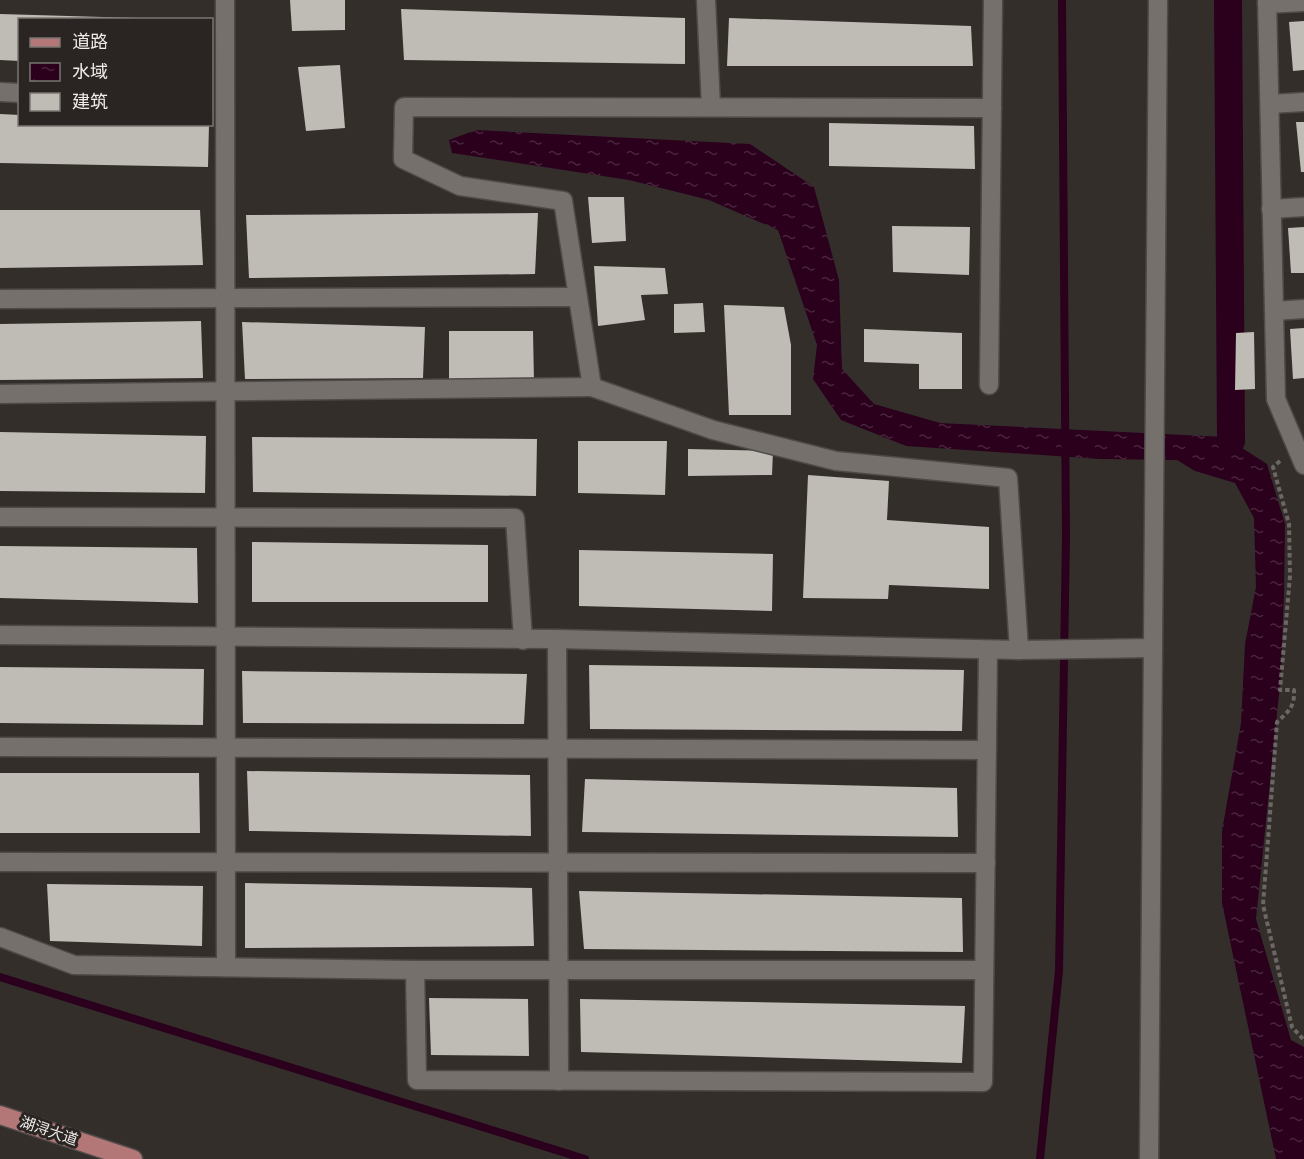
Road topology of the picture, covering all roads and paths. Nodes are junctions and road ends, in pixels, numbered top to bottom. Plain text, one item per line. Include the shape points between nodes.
1 (225, 0) edge
2 (706, 0) edge
3 (993, 0) edge
4 (1158, 0) edge
5 (1267, 2) edge
6 (1304, 2) edge
7 (218, 88) edge
8 (0, 92) edge
9 (18, 93) edge
10 (1304, 102) edge
11 (1270, 104) junction
12 (711, 107) junction
13 (992, 108) junction
14 (1304, 207) edge
15 (1272, 209) junction
16 (578, 297) junction
17 (225, 298) junction
18 (0, 299) edge
19 (1304, 309) edge
20 (1274, 311) junction
21 (989, 386) dead end
22 (592, 387) junction
23 (225, 392) junction
24 (0, 394) edge
25 (1304, 420) edge
26 (1285, 422) junction
27 (1287, 456) dead end
28 (1304, 465) edge
29 (0, 517) edge
30 (226, 518) junction
31 (0, 635) edge
32 (226, 638) junction
33 (523, 639) junction
34 (557, 639) junction
35 (1153, 648) junction
36 (988, 650) junction
37 (1019, 650) junction
38 (0, 747) edge
39 (226, 748) junction
40 (558, 749) junction
41 (987, 750) junction
42 (0, 862) edge
43 (226, 862) junction
44 (558, 862) junction
45 (986, 863) junction
46 (0, 937) edge
47 (226, 968) junction
48 (415, 970) junction
49 (559, 970) junction
50 (984, 970) junction
51 (1304, 1040) edge
52 (559, 1081) junction
53 (0, 1115) edge
54 (133, 1159) edge
55 (1149, 1159) edge

1 - 7 street
2 - 12 street
3 - 13 street
4 - 35 street
5 - 6 street
5 - 11 street
7 - 17 street
8 - 9 street
10 - 11 street
11 - 15 street
12 - 13 street
12 - 16 street via 404,107 403,159 460,186 563,201
13 - 21 street
14 - 15 street
15 - 20 street
16 - 17 street
16 - 22 street
17 - 18 street
17 - 23 street
19 - 20 street
20 - 26 street via 1276,399
22 - 23 street
22 - 37 street via 713,430 836,461 1008,478
23 - 24 street
23 - 30 street
25 - 26 street
26 - 28 street
27 - 51 path via 1273,467 1289,524 1290,576 1280,690 1294,690 1294,697 1292,710 1277,722 1263,905 1292,1027
29 - 30 street
30 - 32 street
30 - 33 street via 515,518
31 - 32 street
32 - 33 street
32 - 39 street
33 - 34 street
34 - 36 street
34 - 40 street
35 - 37 street
35 - 55 street
36 - 37 street
36 - 41 street
38 - 39 street
39 - 40 street
39 - 43 street
40 - 41 street
40 - 44 street
41 - 45 street
42 - 43 street
43 - 44 street
43 - 47 street
44 - 45 street
44 - 49 street
45 - 50 street
46 - 47 street via 74,965
47 - 48 street
48 - 49 street
48 - 52 street via 417,1080
49 - 50 street
49 - 52 street
50 - 52 street via 983,1082
53 - 54 main road, 湖浔大道

